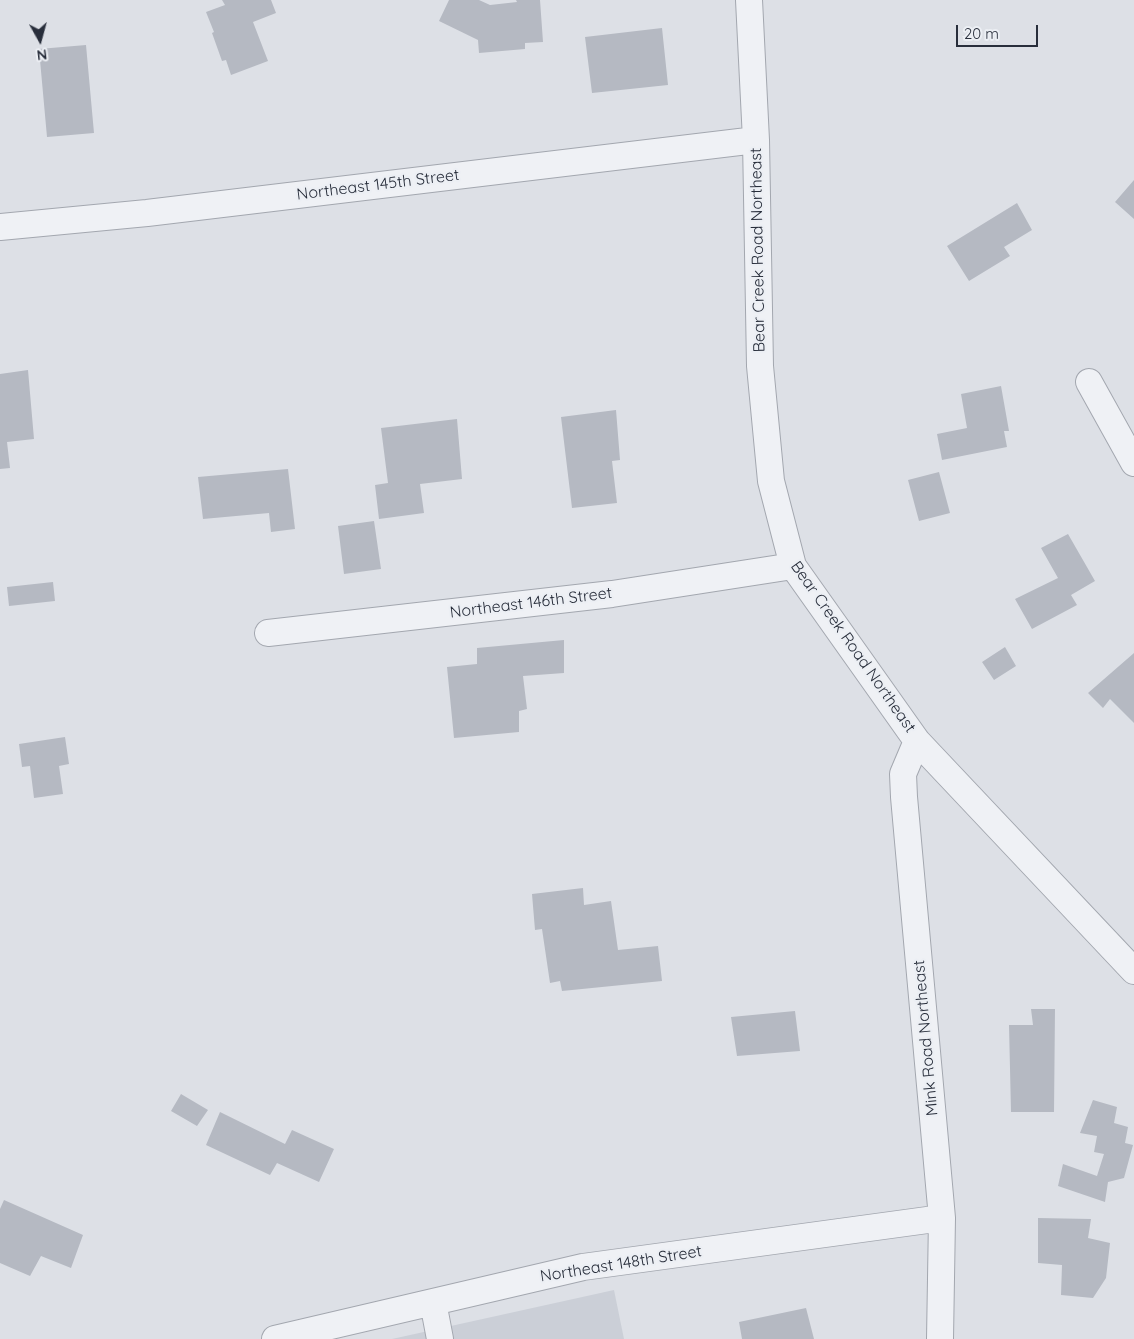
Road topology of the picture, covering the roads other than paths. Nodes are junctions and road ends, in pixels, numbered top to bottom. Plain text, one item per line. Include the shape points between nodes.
1 (749, 0) edge
2 (756, 140) junction
3 (0, 227) edge
4 (1089, 382) dead end
5 (1134, 464) edge
6 (793, 566) junction
7 (268, 633) dead end
8 (917, 741) junction
9 (1134, 971) edge
10 (942, 1218) junction
11 (434, 1302) junction
12 (274, 1339) edge
13 (440, 1339) edge
14 (940, 1339) edge

1 - 2 street, Bear Creek Road Northeast
2 - 3 street, Northeast 145th Street via 147,213
2 - 6 street, Bear Creek Road Northeast via 760,366 771,481
4 - 5 street
6 - 7 street, Northeast 146th Street via 612,594
6 - 8 street, Bear Creek Road Northeast
8 - 9 street, Bear Creek Road Northeast
8 - 10 street, Mink Road Northeast via 903,774 904,797
10 - 11 street, Northeast 148th Street via 583,1267
10 - 14 street, Mink Road Northeast
11 - 12 street, Northeast 148th Street
11 - 13 street

